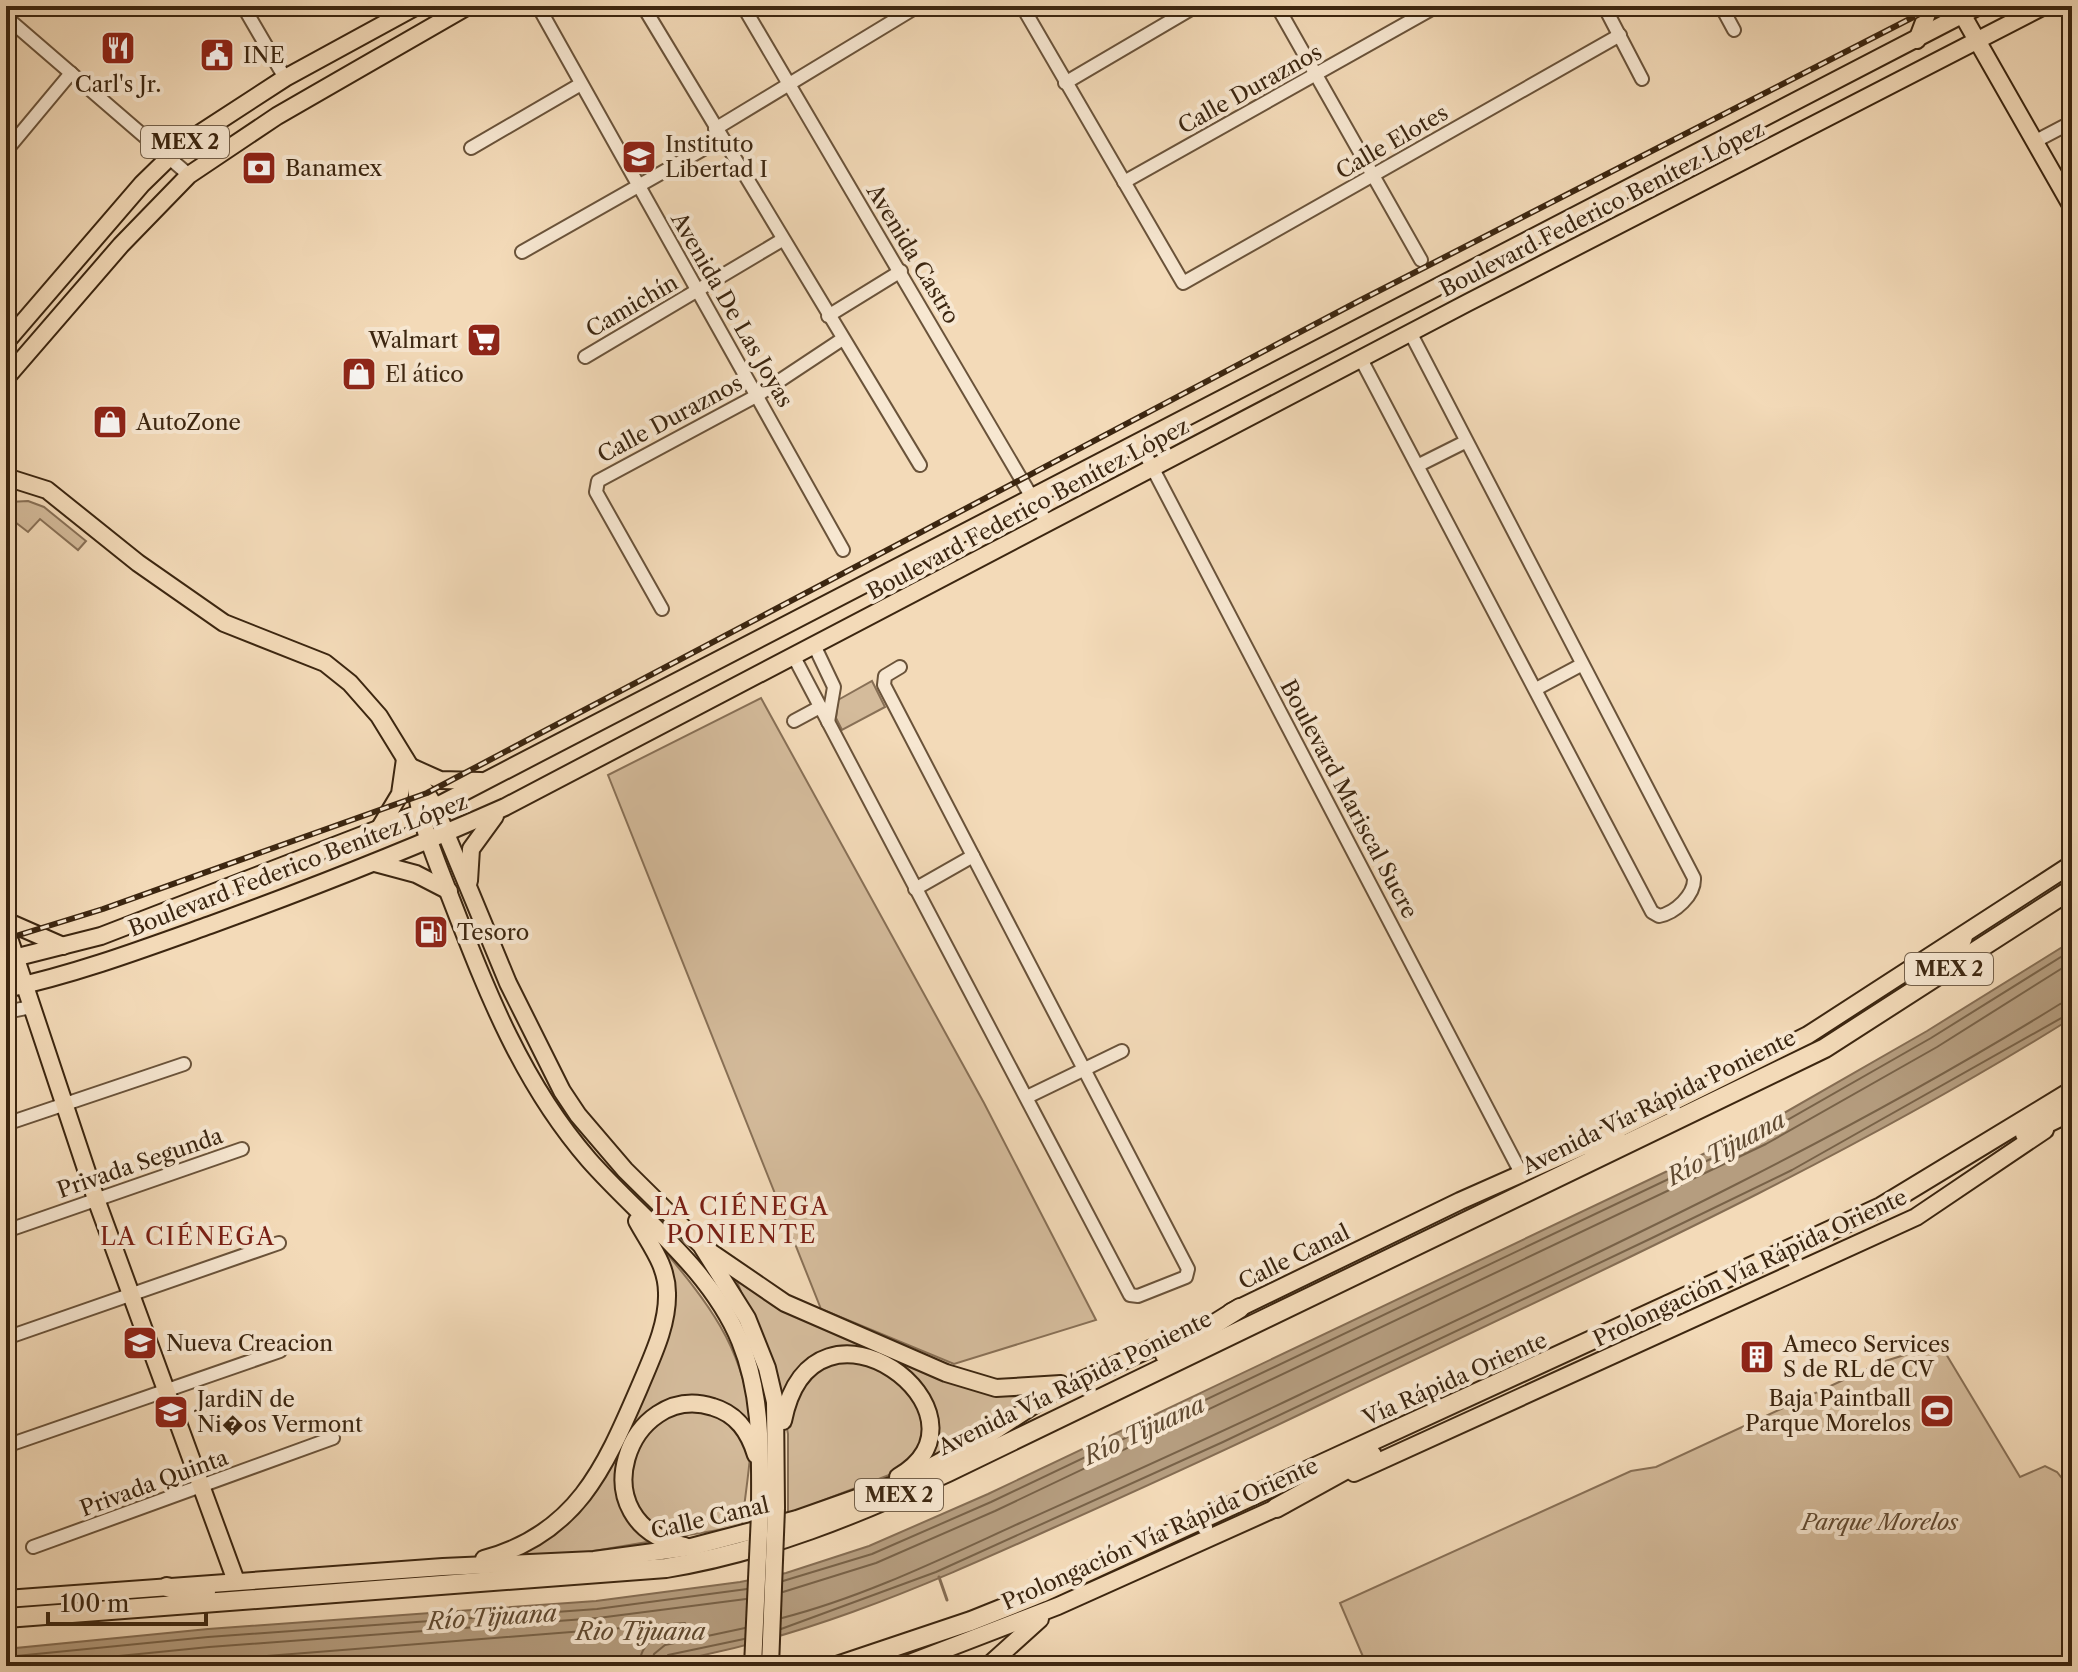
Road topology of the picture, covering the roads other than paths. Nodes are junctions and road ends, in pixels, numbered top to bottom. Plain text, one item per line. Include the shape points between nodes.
1 (243, 6) edge
2 (417, 6) edge
3 (538, 6) edge
4 (643, 6) edge
5 (743, 6) edge
6 (918, 6) edge
7 (1022, 6) edge
8 (1196, 6) edge
9 (1277, 6) edge
10 (1437, 6) edge
11 (1604, 6) edge
12 (1721, 6) edge
13 (1930, 6) edge
14 (1979, 6) edge
15 (2044, 6) edge
16 (457, 8) edge
17 (1960, 11) edge
18 (6, 17) edge
19 (1734, 30) dead end
20 (1620, 35) junction
21 (1917, 40) junction
22 (1977, 40) junction
23 (71, 73) junction
24 (1317, 75) junction
25 (285, 78) junction
26 (1642, 79) dead end
27 (1065, 83) junction
28 (581, 84) junction
29 (790, 86) junction
30 (2072, 122) edge
31 (718, 134) junction
32 (2034, 142) junction
33 (471, 148) dead end
34 (6, 151) edge
35 (169, 156) junction
36 (189, 175) junction
37 (1374, 176) junction
38 (1124, 182) junction
39 (638, 187) junction
40 (2072, 207) edge
41 (782, 240) junction
42 (522, 252) dead end
43 (1421, 260) dead end
44 (901, 271) junction
45 (699, 291) junction
46 (828, 316) junction
47 (1411, 334) junction
48 (8, 338) edge
49 (841, 340) junction
50 (585, 357) dead end
51 (1362, 361) junction
52 (6, 378) edge
53 (758, 395) junction
54 (1465, 442) junction
55 (1140, 444) junction
56 (920, 465) dead end
57 (1419, 465) junction
58 (1153, 470) junction
59 (6, 477) edge
60 (1033, 498) junction
61 (1047, 523) junction
62 (843, 550) dead end
63 (662, 609) dead end
64 (814, 645) junction
65 (794, 657) junction
66 (1581, 665) junction
67 (900, 667) dead end
68 (1536, 689) junction
69 (820, 707) junction
70 (794, 721) dead end
71 (828, 722) junction
72 (410, 767) junction
73 (490, 780) junction
74 (435, 807) junction
75 (505, 807) junction
76 (418, 814) junction
77 (378, 831) junction
78 (447, 833) junction
79 (430, 841) junction
80 (973, 856) junction
81 (375, 863) junction
82 (2072, 864) edge
83 (469, 886) junction
84 (226, 888) junction
85 (915, 889) junction
86 (2072, 889) edge
87 (449, 891) junction
88 (234, 916) junction
89 (6, 921) edge
90 (6, 929) edge
91 (1963, 937) junction
92 (63, 946) junction
93 (11, 959) edge
94 (24, 985) junction
95 (6, 989) edge
96 (31, 1007) junction
97 (6, 1012) edge
98 (1825, 1048) junction
99 (1122, 1051) dead end
100 (184, 1064) dead end
101 (1085, 1070) junction
102 (2072, 1091) edge
103 (1027, 1097) junction
104 (1716, 1103) junction
105 (65, 1105) junction
106 (2072, 1111) edge
107 (6, 1124) edge
108 (1586, 1145) junction
109 (242, 1149) dead end
110 (1521, 1173) junction
111 (96, 1199) junction
112 (629, 1205) junction
113 (1881, 1207) junction
114 (6, 1231) edge
115 (279, 1243) dead end
116 (701, 1245) junction
117 (131, 1297) junction
118 (1240, 1308) junction
119 (6, 1338) edge
120 (280, 1351) dead end
121 (1519, 1376) junction
122 (1078, 1381) junction
123 (167, 1393) junction
124 (1083, 1405) junction
125 (333, 1438) dead end
126 (6, 1446) edge
127 (777, 1450) junction
128 (760, 1471) junction
129 (202, 1487) junction
130 (868, 1494) junction
131 (1276, 1508) junction
132 (768, 1511) junction
133 (33, 1547) dead end
134 (691, 1547) junction
135 (443, 1567) junction
136 (236, 1581) junction
137 (167, 1587) junction
138 (304, 1593) junction
139 (6, 1599) edge
140 (1058, 1606) junction
141 (6, 1618) edge
142 (753, 1666) edge
143 (770, 1666) edge
144 (837, 1666) edge
145 (902, 1666) edge
146 (988, 1666) edge

1 - 25 street
2 - 25 main road, MEX 2
3 - 28 street, Avenida De Las Joyas
4 - 31 street
5 - 29 street, Avenida Castro
6 - 29 street
7 - 27 street
8 - 27 street
9 - 24 street
10 - 24 street, Calle Duraznos
11 - 20 street
12 - 19 street
13 - 21 main road
14 - 17 main road, Boulevard Federico Benítez López
15 - 22 main road, Boulevard Federico Benítez López
16 - 36 main road, MEX 2
17 - 21 main road, Boulevard Federico Benítez López
17 - 22 main road
18 - 23 street
20 - 26 street
20 - 37 street, Calle Elotes
21 - 55 main road, Boulevard Federico Benítez López
22 - 32 main road
22 - 47 main road, Boulevard Federico Benítez López
23 - 34 street
23 - 35 street
24 - 37 street
24 - 38 street, Calle Duraznos
25 - 35 main road, MEX 2
27 - 38 street
28 - 33 street
28 - 39 street, Avenida De Las Joyas
29 - 31 street
29 - 44 street, Avenida Castro
30 - 32 street
31 - 39 street
31 - 41 street
32 - 40 main road
35 - 36 street
35 - 48 main road, MEX 2
36 - 52 main road, MEX 2
37 - 38 street, Calle Elotes via 1183,283
37 - 43 street
39 - 42 street
39 - 45 street, Avenida De Las Joyas
41 - 45 street, Camichín
41 - 46 street
44 - 46 street
44 - 60 street, Avenida Castro
45 - 50 street, Camichín
45 - 53 street, Avenida De Las Joyas
46 - 49 street
47 - 51 main road, Boulevard Federico Benítez López
47 - 54 street
49 - 53 street, Calle Duraznos
49 - 56 street
51 - 57 street
51 - 58 main road, Boulevard Federico Benítez López
53 - 62 street, Avenida De Las Joyas
53 - 63 street, Calle Duraznos via 598,481 596,492
54 - 57 street
54 - 66 street
55 - 58 street, Boulevard Mariscal Sucre
55 - 60 main road, Boulevard Federico Benítez López
57 - 68 street
58 - 61 main road, Boulevard Federico Benítez López
58 - 110 street, Boulevard Mariscal Sucre
59 - 72 main road via 47,490 224,623 325,663 367,700
60 - 61 street, Avenida Castro
60 - 73 main road, Boulevard Federico Benítez López
61 - 64 main road, Boulevard Federico Benítez López
64 - 65 main road, Boulevard Federico Benítez López
64 - 71 street via 834,687
65 - 69 street
65 - 75 main road, Boulevard Federico Benítez López
66 - 68 street
66 - 68 street via 1694,878 1690,895 1668,913 1652,912
67 - 80 street via 885,676 884,685
69 - 70 street
69 - 71 street
71 - 85 street
72 - 73 main road via 450,782
72 - 74 main road
72 - 76 main road
72 - 77 main road
73 - 74 main road, Boulevard Federico Benítez López
74 - 76 main road, Boulevard Federico Benítez López
74 - 78 main road
75 - 78 main road, Boulevard Federico Benítez López
75 - 83 main road via 471,849
76 - 77 main road, Boulevard Federico Benítez López
76 - 79 main road
77 - 84 main road, Boulevard Federico Benítez López
78 - 79 main road, Boulevard Federico Benítez López
78 - 83 main road
79 - 81 main road, Boulevard Federico Benítez López
79 - 87 main road
80 - 85 street
80 - 101 street
81 - 87 main road via 416,874
81 - 88 main road, Boulevard Federico Benítez López
82 - 91 main road, Calle Canal
83 - 116 main road via 508,983 570,1103 625,1170
84 - 88 main road
84 - 92 main road, Boulevard Federico Benítez López
85 - 103 street
86 - 98 highway, Avenida Vía Rápida Poniente / MEX 2
87 - 112 main road via 521,1064 564,1129
88 - 94 main road, Boulevard Federico Benítez López via 110,961
89 - 92 main road
90 - 93 main road
91 - 98 highway via 1957,951 1836,1033
91 - 108 main road, Calle Canal via 1808,1035
92 - 93 main road, Boulevard Federico Benítez López
93 - 94 main road
94 - 95 main road, Boulevard Federico Benítez López
94 - 96 main road
96 - 97 street
96 - 105 main road
98 - 104 highway, Avenida Vía Rápida Poniente / MEX 2
99 - 101 street
100 - 105 street
101 - 103 street
101 - 103 street via 1188,1269 1186,1277 1130,1295
102 - 113 highway, Vía Rápida Oriente
104 - 108 highway via 1692,1105 1602,1144
104 - 124 highway, Avenida Vía Rápida Poniente / MEX 2
105 - 107 street
105 - 111 main road
106 - 113 highway via 1927,1193
106 - 131 main road, Prolongación Vía Rápida Oriente via 1916,1217
108 - 110 main road, Calle Canal
109 - 111 street, Privada Segunda
110 - 118 main road, Calle Canal
111 - 114 street, Privada Segunda
111 - 117 main road
112 - 128 main road via 709,1286 738,1337 756,1394
112 - 135 main road via 658,1253 666,1312 604,1466 581,1501 544,1533 503,1554
113 - 121 highway, Vía Rápida Oriente
115 - 117 street
116 - 122 main road via 785,1303 946,1373 996,1388
116 - 127 main road via 759,1345 775,1402
117 - 119 street
117 - 123 main road
118 - 122 main road, Calle Canal
118 - 124 highway
120 - 123 street
121 - 131 highway
121 - 144 highway, Vía Rápida Oriente via 1041,1593
122 - 130 main road, Calle Canal via 932,1468
123 - 126 street
123 - 129 main road
124 - 138 highway, Avenida Vía Rápida Poniente / MEX 2 via 869,1509 701,1562
125 - 129 street, Privada Quinta
127 - 130 main road via 791,1392 814,1363 860,1356 893,1368 924,1399 927,1440 916,1462
127 - 132 main road
128 - 132 main road
128 - 134 main road via 746,1430 717,1408 680,1404 645,1425 624,1471 627,1507 654,1536
129 - 133 street, Privada Quinta
129 - 136 main road
130 - 134 main road, Calle Canal
131 - 140 main road, Prolongación Vía Rápida Oriente
132 - 142 main road, bridge
132 - 143 main road, bridge
134 - 135 main road, Calle Canal via 594,1560
135 - 136 main road
136 - 137 main road
137 - 138 highway via 183,1592
137 - 139 main road
138 - 141 highway, Avenida Vía Rápida Poniente / MEX 2
140 - 145 main road, Prolongación Vía Rápida Oriente
140 - 146 main road

